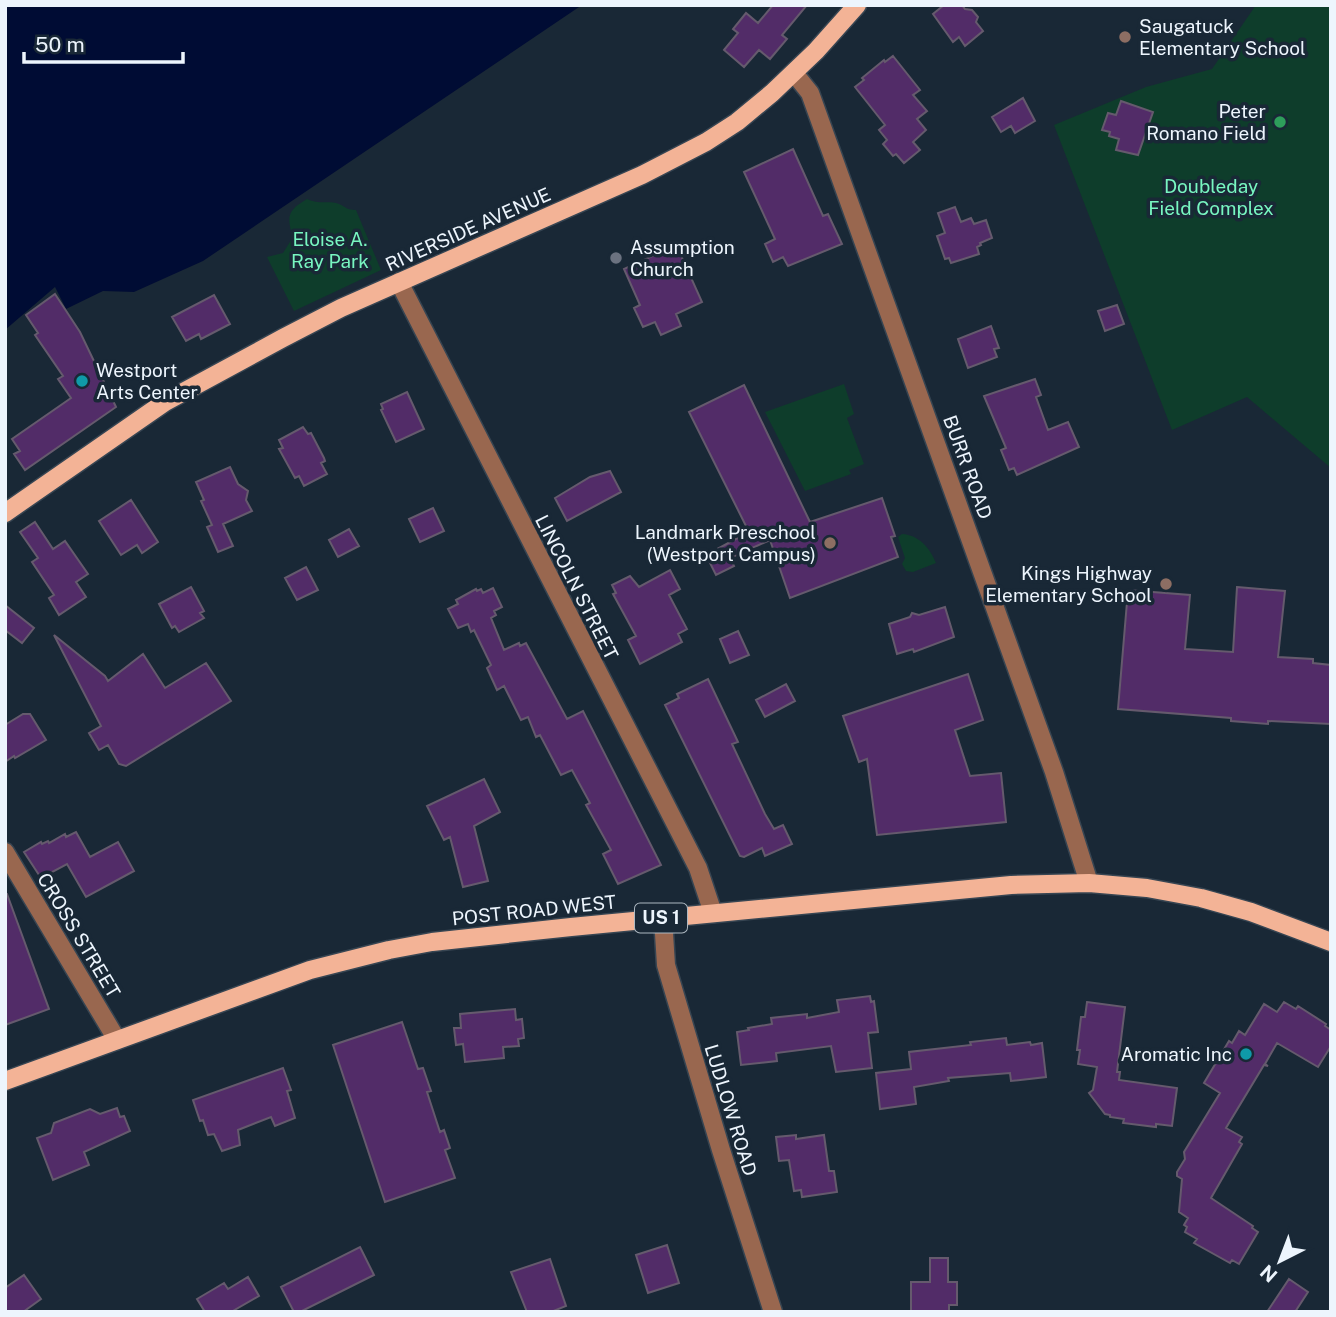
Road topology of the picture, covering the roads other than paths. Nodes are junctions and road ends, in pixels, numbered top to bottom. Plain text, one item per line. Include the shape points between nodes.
1 (857, 5) edge
2 (794, 73) junction
3 (399, 282) junction
4 (5, 513) edge
5 (5, 852) edge
6 (1088, 883) junction
7 (713, 913) junction
8 (663, 918) junction
9 (1331, 942) edge
10 (117, 1040) junction
11 (5, 1081) edge
12 (773, 1312) edge

1 - 2 main road, RIVERSIDE AVENUE
2 - 3 main road, RIVERSIDE AVENUE via 737,122 688,152
2 - 6 street, BURR ROAD via 810,93 885,296 1062,794
3 - 4 main road, RIVERSIDE AVENUE via 165,402
3 - 7 street, LINCOLN STREET via 698,868
5 - 10 street, CROSS STREET
6 - 7 main road, POST ROAD WEST / US 1 via 1011,885
6 - 9 main road, POST ROAD WEST / US 1 via 1201,898
7 - 8 main road, POST ROAD WEST / US 1
8 - 10 main road, POST ROAD WEST / US 1 via 388,950 310,970
8 - 12 street, LUDLOW ROAD via 666,965
10 - 11 main road, POST ROAD WEST / US 1

